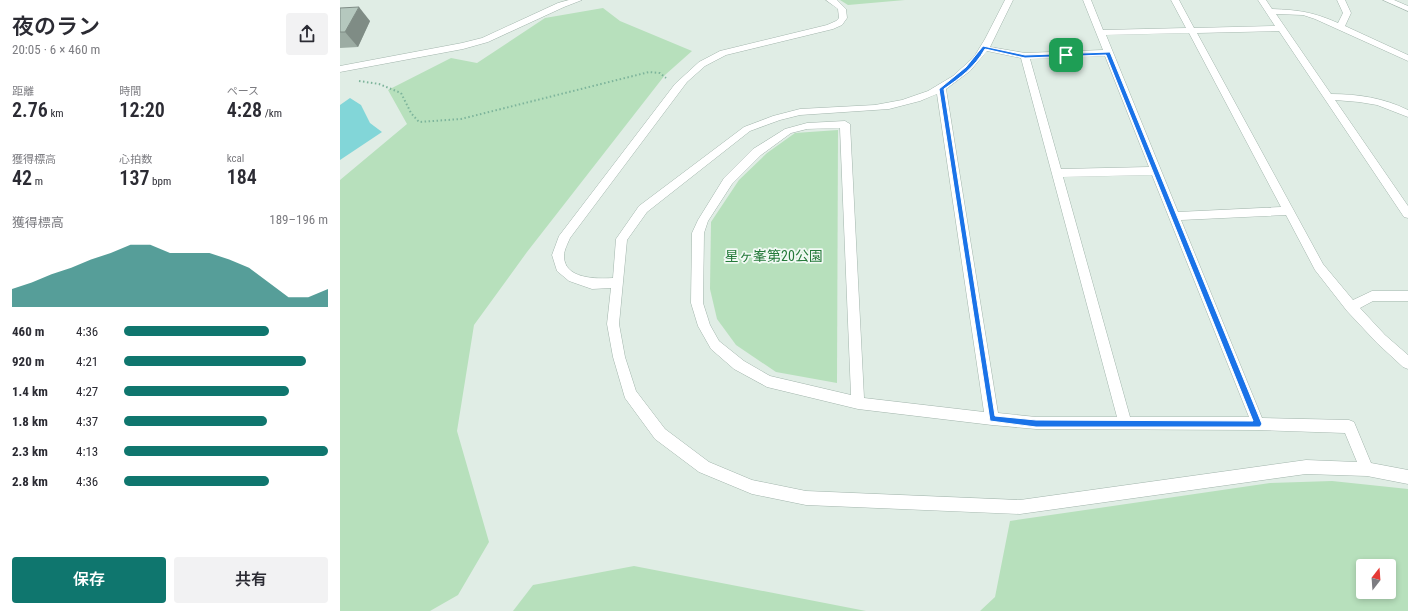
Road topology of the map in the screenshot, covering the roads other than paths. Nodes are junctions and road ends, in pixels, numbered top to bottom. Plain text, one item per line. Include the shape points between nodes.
1 (578, 0) edge
2 (830, 0) edge
3 (1009, 0) edge
4 (1087, 0) edge
5 (1175, 0) edge
6 (1262, 0) edge
7 (1340, 0) edge
8 (1387, 0) edge
9 (1408, 9) edge
10 (1269, 11) junction
11 (1340, 26) junction
12 (1281, 28) junction
13 (1191, 30) junction
14 (1100, 33) junction
15 (983, 48) junction
16 (1108, 53) junction
17 (1025, 56) junction
18 (1408, 58) edge
19 (340, 70) edge
20 (941, 89) junction
21 (1328, 97) junction
22 (1408, 114) edge
23 (1156, 171) junction
24 (1057, 173) junction
25 (1289, 211) junction
26 (1408, 214) edge
27 (1174, 216) junction
28 (618, 283) junction
29 (1408, 296) edge
30 (1351, 307) junction
31 (1408, 363) edge
32 (858, 403) junction
33 (992, 419) junction
34 (1125, 423) junction
35 (1258, 424) junction
36 (1367, 469) junction
37 (1408, 477) edge

1 - 19 street via 485,40
2 - 28 street via 844,11 839,23 718,54 690,72 565,236 558,255 562,268 573,278 592,284
3 - 15 street
4 - 14 street
5 - 13 street
6 - 10 street
7 - 11 street via 1348,13
8 - 9 street
10 - 11 street via 1303,13
10 - 12 street
11 - 18 street
12 - 13 street
12 - 21 street
13 - 14 street
13 - 25 street
14 - 16 street
15 - 17 street
15 - 20 street via 968,68
16 - 17 street
16 - 23 street
17 - 24 street
20 - 28 street via 876,108 788,114 747,130 643,209 622,240
20 - 33 street
21 - 22 street via 1365,98
21 - 26 street
23 - 24 street
23 - 27 street
24 - 34 street
25 - 27 street
25 - 30 street via 1319,266
27 - 35 street
28 - 36 street via 613,324 630,394 660,434 691,458 704,467 752,487 806,498 1020,507 1306,467
29 - 30 street via 1372,296
30 - 31 street via 1381,340
32 - 32 street via 767,381 739,365 715,345 704,326 697,303 698,233 710,208 728,181 757,152 788,131 807,126 846,124
32 - 33 street
33 - 34 street via 1036,423
34 - 35 street
35 - 36 street via 1349,427
36 - 37 street

